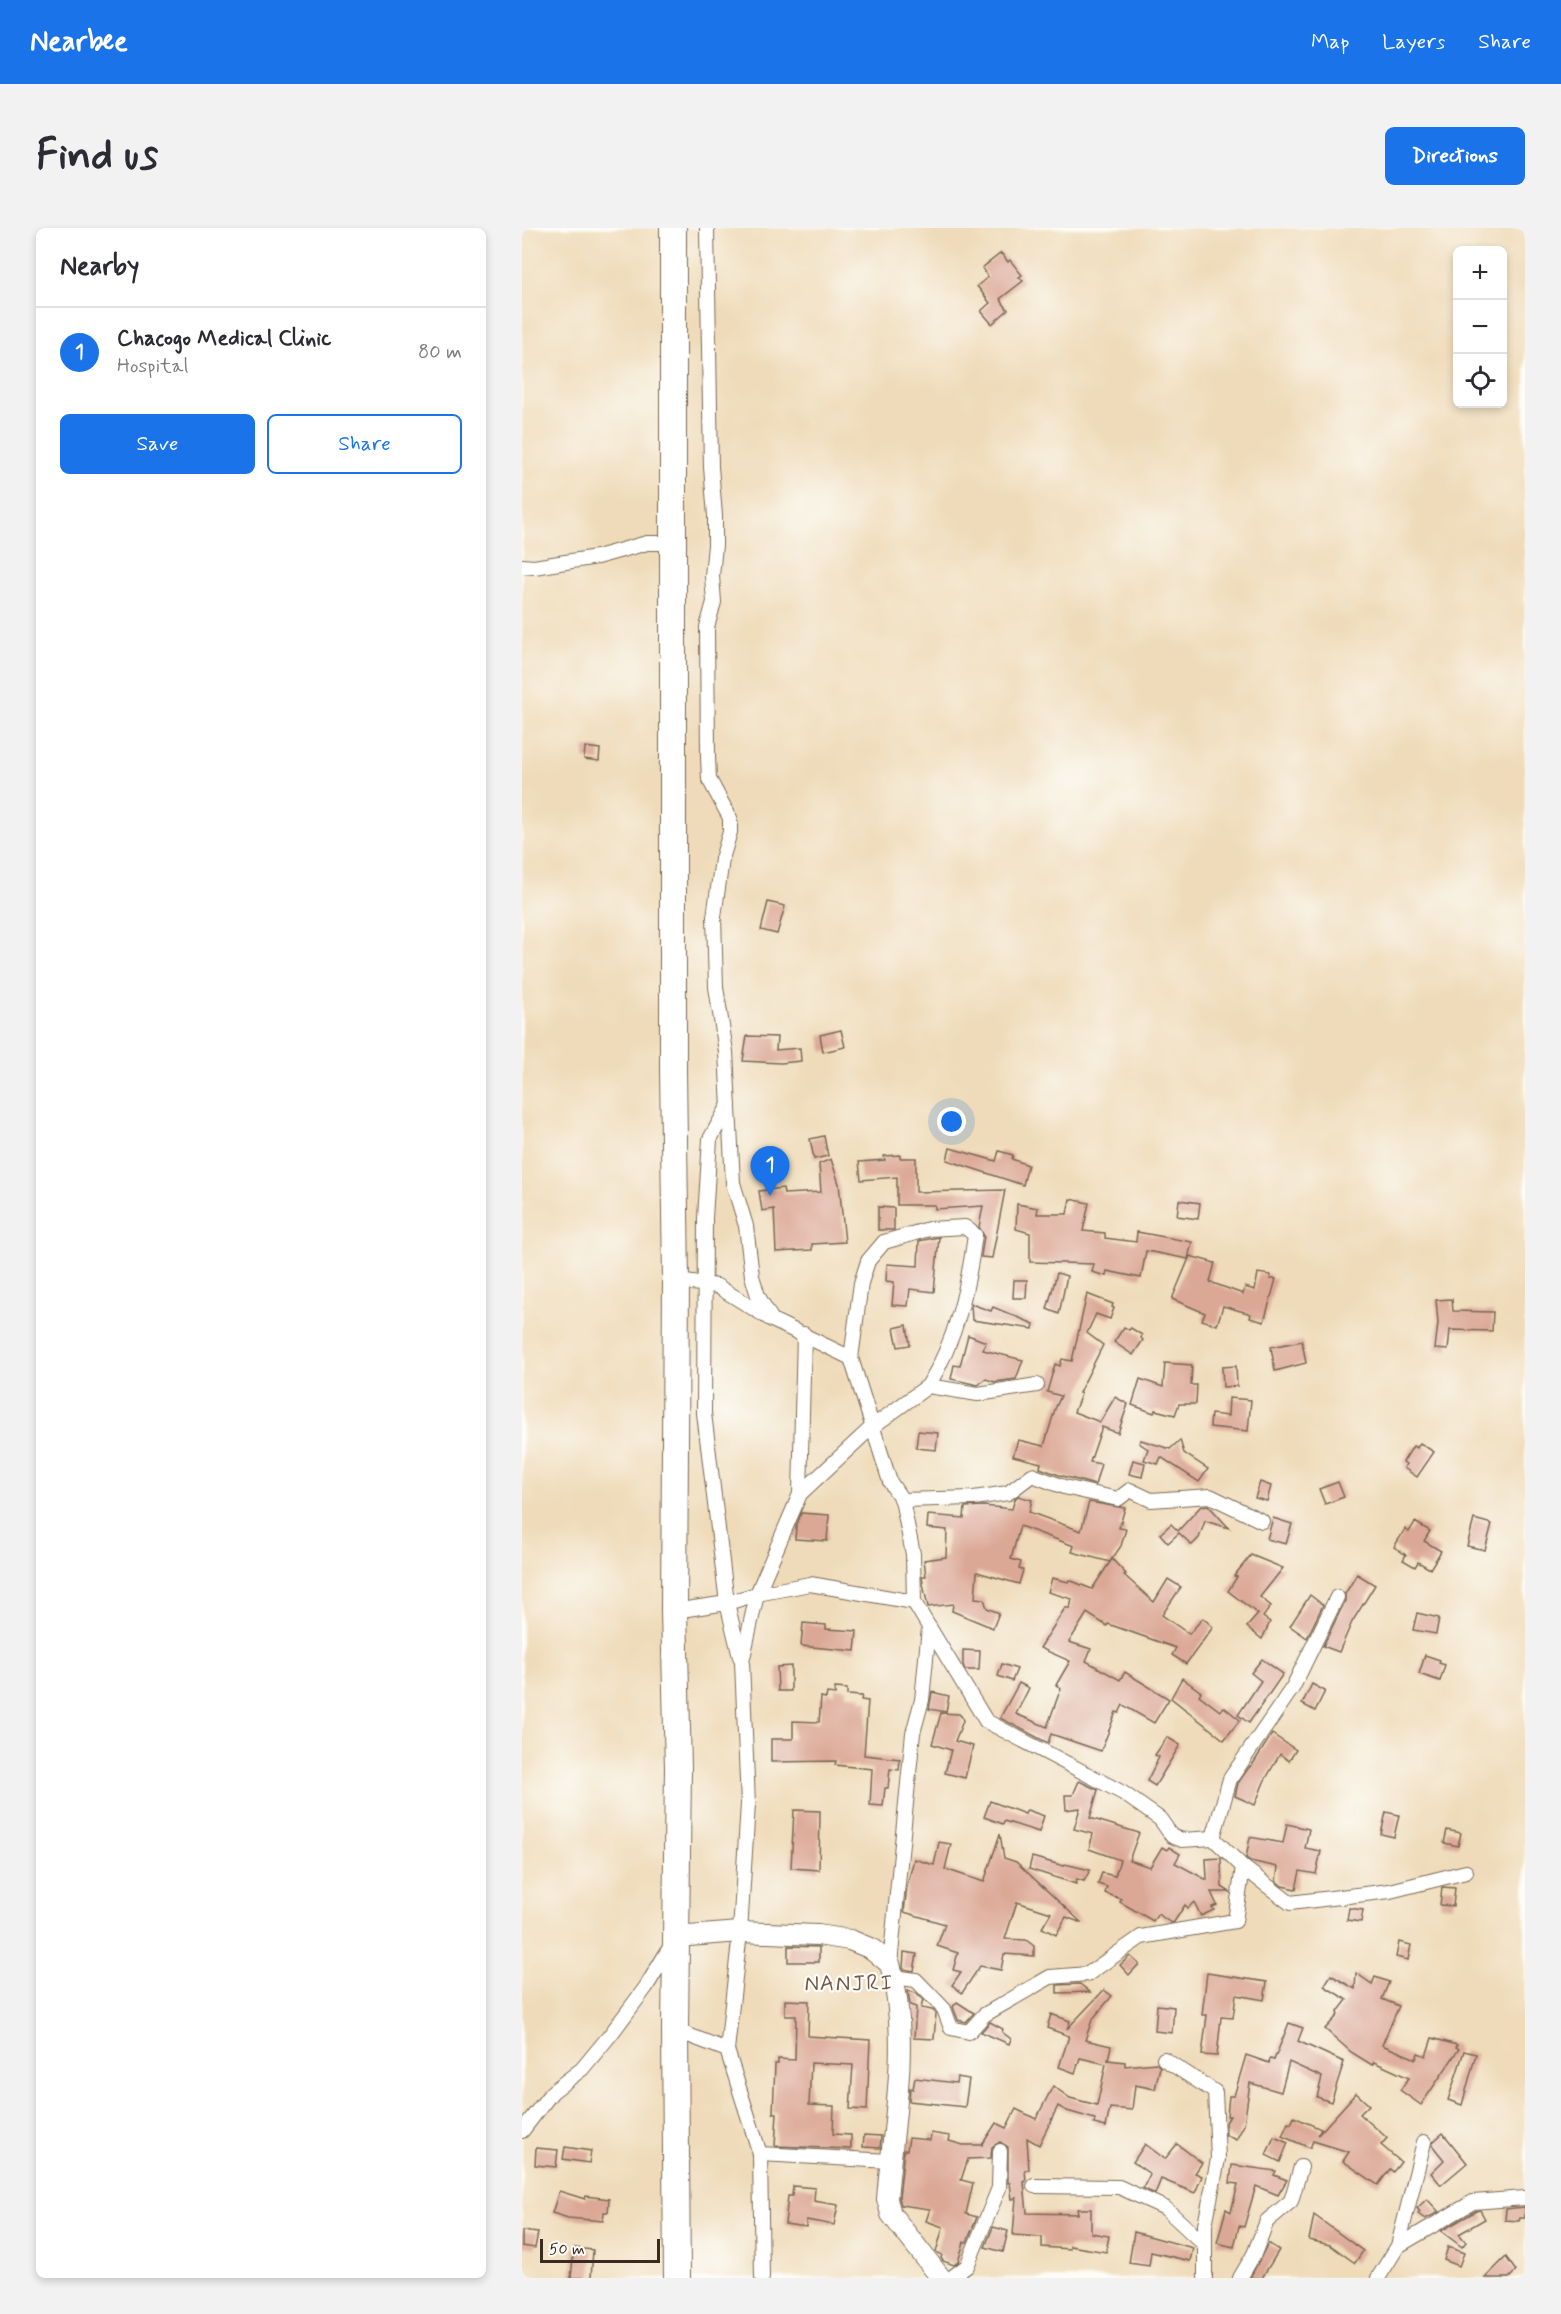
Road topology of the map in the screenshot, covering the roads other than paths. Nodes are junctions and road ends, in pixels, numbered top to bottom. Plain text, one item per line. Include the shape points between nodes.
1 (672, 228) edge
2 (707, 228) edge
3 (674, 543) junction
4 (522, 566) edge
5 (729, 1105) junction
6 (676, 1281) junction
7 (704, 1284) junction
8 (772, 1320) junction
9 (804, 1334) junction
10 (851, 1358) junction
11 (1037, 1385) dead end
12 (928, 1386) junction
13 (872, 1426) junction
14 (800, 1494) junction
15 (902, 1500) junction
16 (1262, 1521) dead end
17 (757, 1594) junction
18 (1337, 1597) dead end
19 (914, 1602) junction
20 (727, 1603) junction
21 (674, 1611) junction
22 (929, 1627) junction
23 (742, 1662) junction
24 (1213, 1838) junction
25 (1243, 1867) junction
26 (1466, 1872) dead end
27 (740, 1932) junction
28 (676, 1936) junction
29 (892, 1970) junction
30 (675, 2030) junction
31 (727, 2050) junction
32 (1164, 2059) dead end
33 (522, 2131) edge
34 (1424, 2142) dead end
35 (1000, 2151) dead end
36 (760, 2154) junction
37 (890, 2161) junction
38 (1301, 2167) dead end
39 (1034, 2186) dead end
40 (1525, 2198) edge
41 (1205, 2245) junction
42 (1398, 2246) junction
43 (677, 2278) edge
44 (762, 2278) edge
45 (940, 2278) edge
46 (951, 2278) edge
47 (1205, 2278) edge
48 (1240, 2278) edge
49 (1378, 2278) edge

1 - 3 highway
2 - 5 street via 711,467 716,516 714,603 706,627 708,757 709,779 730,818 714,917 716,987
3 - 4 street via 647,543 597,557
3 - 6 highway
5 - 7 street via 710,1139
5 - 8 street via 733,1183 746,1226 752,1276
6 - 7 street
6 - 21 highway
7 - 8 street via 717,1286
7 - 20 street via 704,1413
8 - 9 street
9 - 10 street
9 - 14 street
10 - 12 street via 861,1283 868,1261 884,1242 929,1228 965,1227 975,1235 970,1273 940,1367
10 - 13 street
11 - 12 street via 978,1394
12 - 13 street
13 - 14 street
13 - 15 street via 890,1482
14 - 17 street
15 - 16 street via 1008,1493 1032,1475 1118,1499 1130,1490 1151,1500 1210,1496
15 - 19 street via 913,1554
17 - 19 street via 810,1584
17 - 20 street
17 - 23 street
18 - 24 street via 1293,1687 1230,1779
19 - 22 street
20 - 21 street
20 - 23 street
21 - 28 highway via 678,1768
22 - 24 street via 986,1721 1123,1793 1160,1819 1172,1836 1182,1840
22 - 29 street via 922,1700 913,1733
23 - 27 street via 748,1804
24 - 25 street
25 - 26 street via 1290,1903 1390,1891
25 - 29 street via 1235,1921 1141,1937 1088,1974 1050,1977 984,2015 969,2032 951,2028 944,2009 916,1980
27 - 28 street
27 - 29 street via 850,1940 872,1949
27 - 31 street
28 - 30 highway
28 - 33 street via 646,1987 582,2070 552,2092
29 - 37 street via 900,2019 900,2053
30 - 31 street
30 - 43 highway
31 - 36 street
32 - 41 street via 1215,2092 1218,2159
34 - 42 street
35 - 46 street via 999,2188 966,2266
36 - 37 street
36 - 44 street
37 - 45 street via 886,2199 891,2214
38 - 48 street via 1291,2201 1267,2221
39 - 41 street via 1119,2187 1165,2208
40 - 42 street via 1473,2202
41 - 47 street
42 - 49 street

